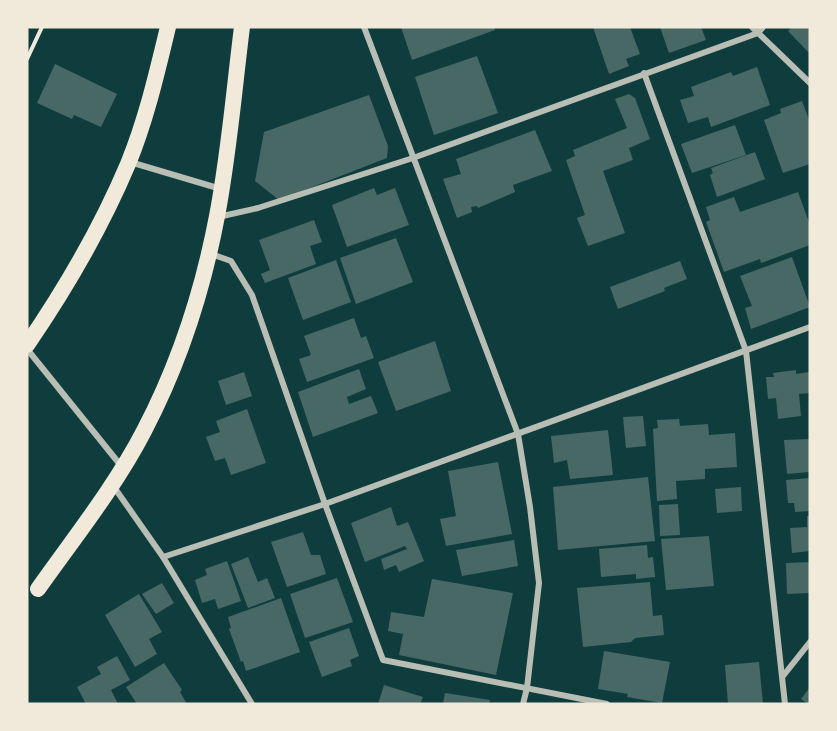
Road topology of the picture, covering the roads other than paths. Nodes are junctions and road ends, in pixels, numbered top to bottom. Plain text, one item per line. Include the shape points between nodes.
1 (168, 27) edge
2 (242, 27) edge
3 (364, 27) edge
4 (752, 27) edge
5 (763, 27) edge
6 (758, 33) junction
7 (645, 73) junction
8 (810, 83) edge
9 (413, 158) junction
10 (129, 162) junction
11 (222, 189) junction
12 (217, 217) junction
13 (209, 254) junction
14 (810, 327) edge
15 (27, 347) edge
16 (746, 351) junction
17 (518, 434) junction
18 (122, 467) junction
19 (112, 484) junction
20 (325, 504) junction
21 (163, 557) junction
22 (38, 589) dead end
23 (810, 642) edge
24 (783, 676) junction
25 (527, 688) junction
26 (252, 704) edge
27 (523, 704) edge
28 (607, 704) edge
29 (785, 704) edge

1 - 10 highway
2 - 11 highway
3 - 9 street
4 - 6 street
5 - 6 street
6 - 7 street
6 - 8 street
7 - 9 street
7 - 16 street
9 - 12 street via 258,208
9 - 17 street
10 - 11 street
10 - 15 highway via 87,247
11 - 12 highway
12 - 13 highway
13 - 18 highway via 190,324 167,381
13 - 20 street via 231,261 252,295
14 - 16 street
15 - 18 street
16 - 17 street
16 - 24 street
17 - 20 street
17 - 25 street via 539,583
18 - 19 highway
19 - 21 street
19 - 22 highway
20 - 21 street
20 - 25 street via 383,660
21 - 26 street
23 - 24 street
24 - 29 street
25 - 27 street
25 - 28 street

